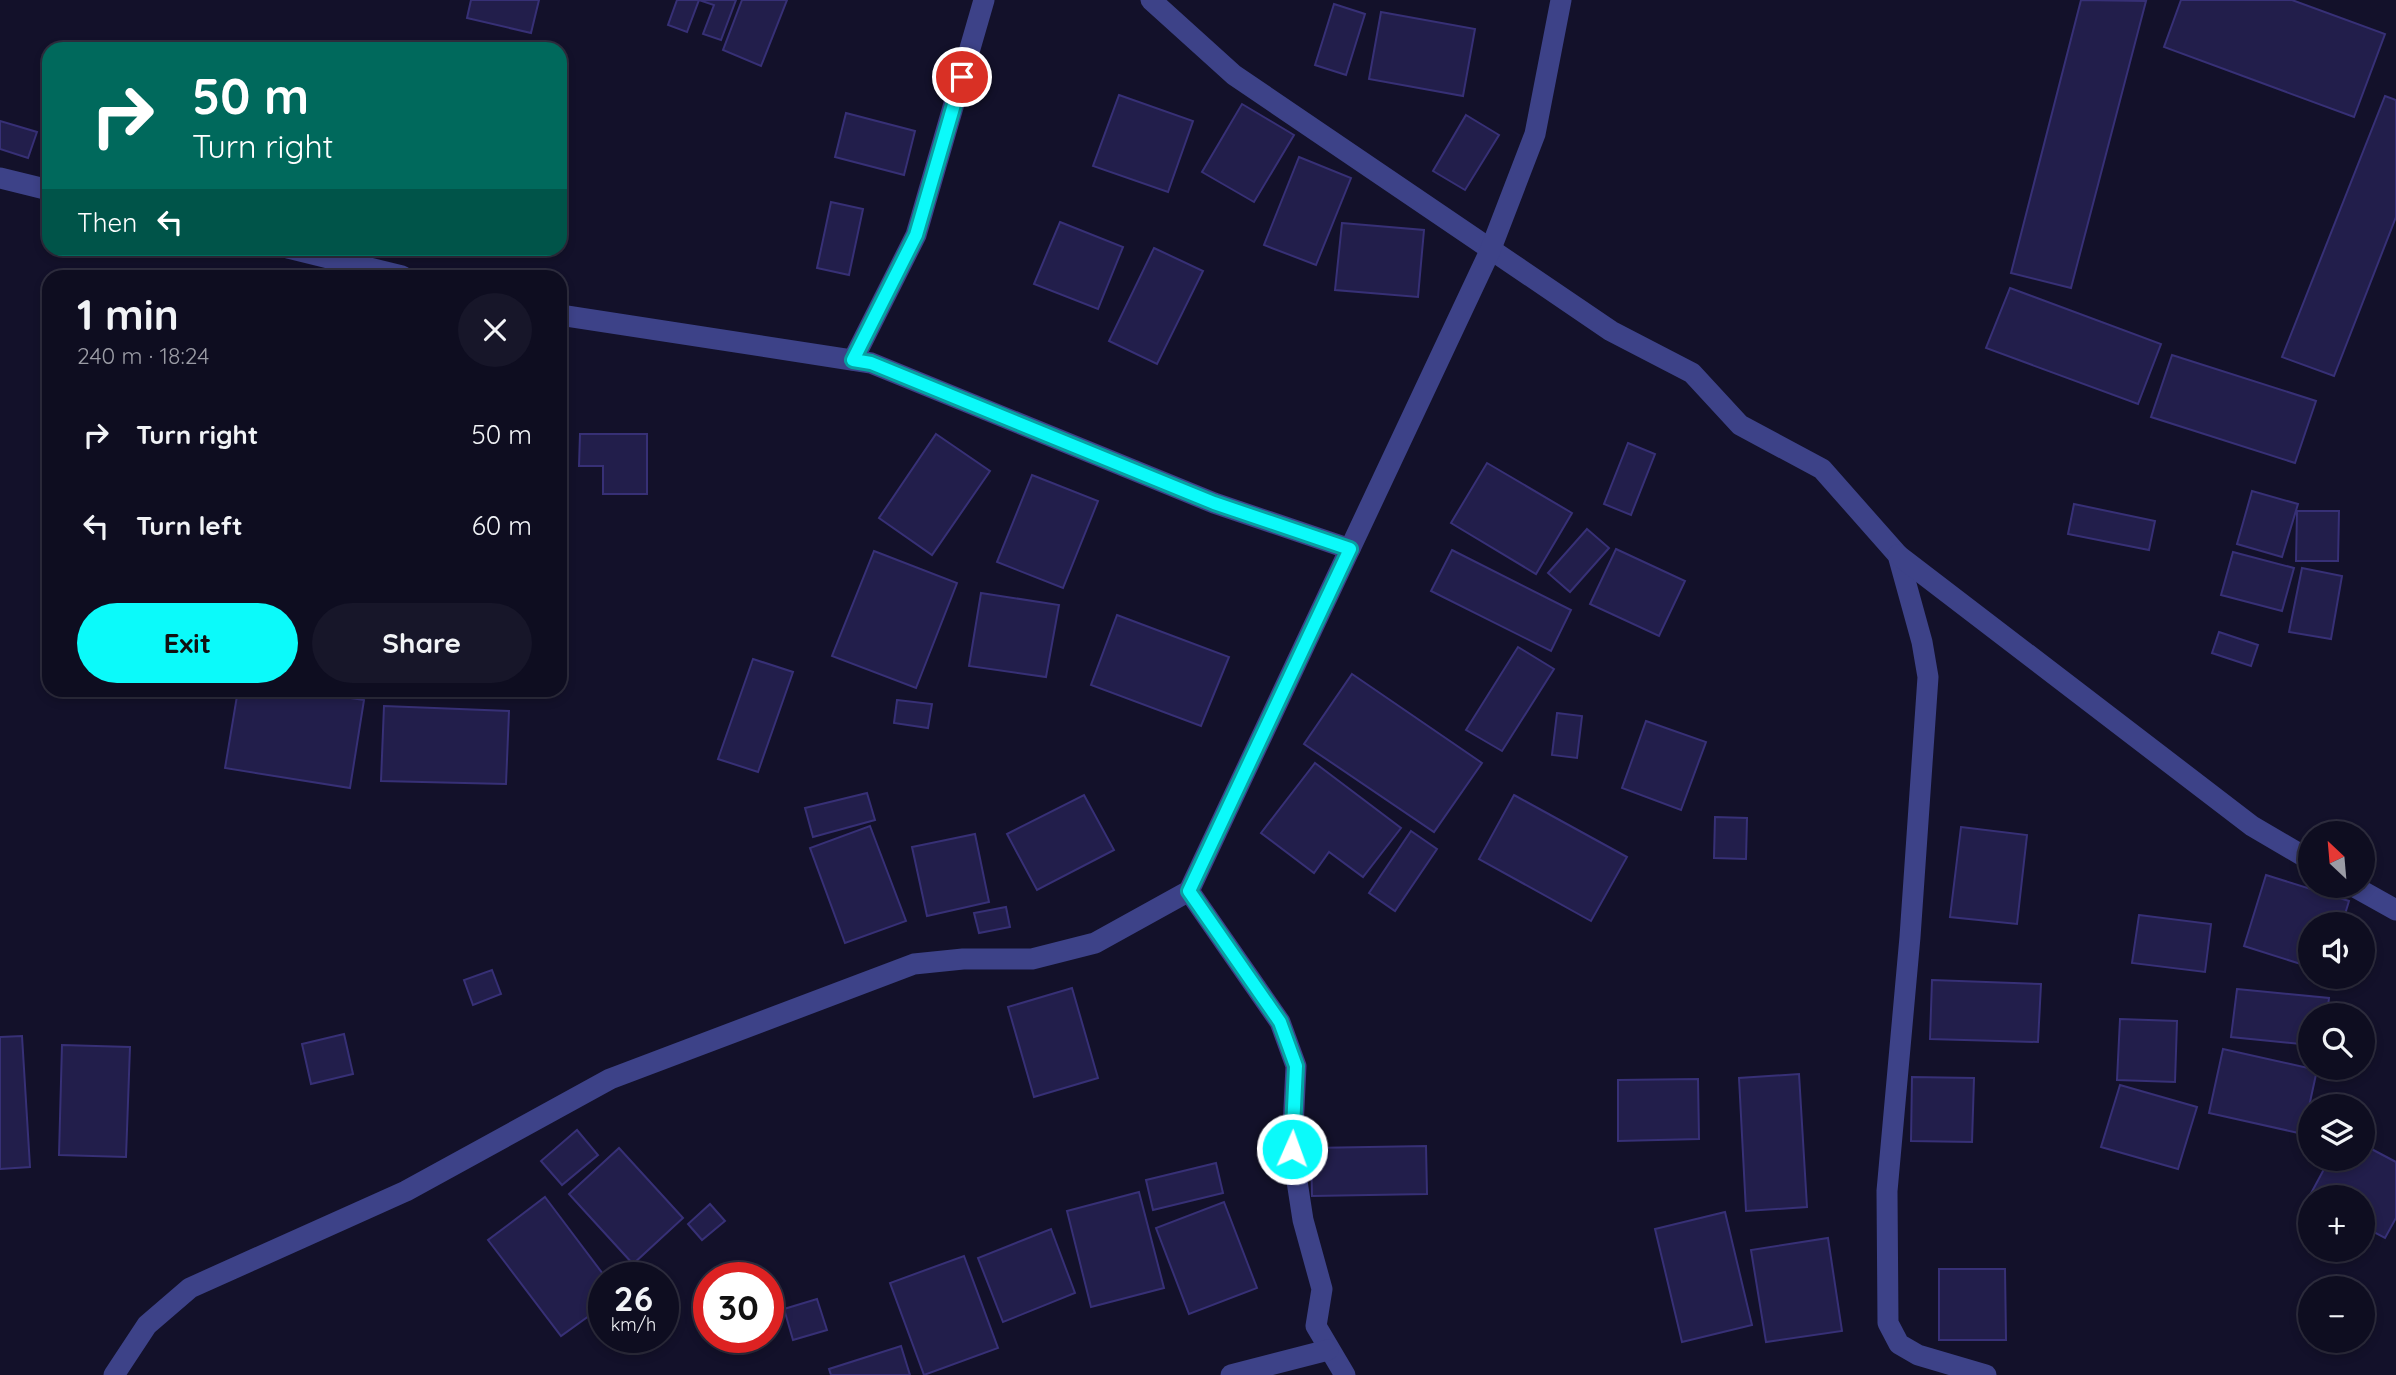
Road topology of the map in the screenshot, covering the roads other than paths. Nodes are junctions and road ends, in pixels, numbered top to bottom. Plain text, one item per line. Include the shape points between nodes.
1 (984, 0) edge
2 (1152, 0) edge
3 (1561, 0) edge
4 (0, 178) edge
5 (42, 188) edge
6 (1490, 251) junction
7 (321, 256) edge
8 (378, 270) edge
9 (567, 316) edge
10 (853, 360) junction
11 (1350, 549) junction
12 (1898, 555) junction
13 (2298, 853) edge
14 (1189, 891) junction
15 (2374, 898) edge
16 (2396, 910) edge
17 (1328, 1350) junction
18 (114, 1375) edge
19 (1231, 1375) edge
20 (1345, 1375) edge
21 (1986, 1375) edge

1 - 10 street via 916,235
2 - 6 street via 1234,75
3 - 6 street via 1535,134
4 - 5 street
6 - 11 street
6 - 12 street via 1611,331 1692,373 1740,425 1822,469
7 - 8 street
9 - 10 street
10 - 11 street via 871,363 1214,503
11 - 14 street
12 - 13 street via 2252,826
12 - 21 street via 1928,677 1887,1191 1888,1323 1899,1344 1919,1355
14 - 17 street via 1280,1022 1296,1066 1292,1149 1303,1220 1322,1289 1316,1326
14 - 18 street via 1095,943 1032,959 914,964 610,1079 406,1191 190,1289 147,1325
15 - 16 street
17 - 19 street
17 - 20 street

